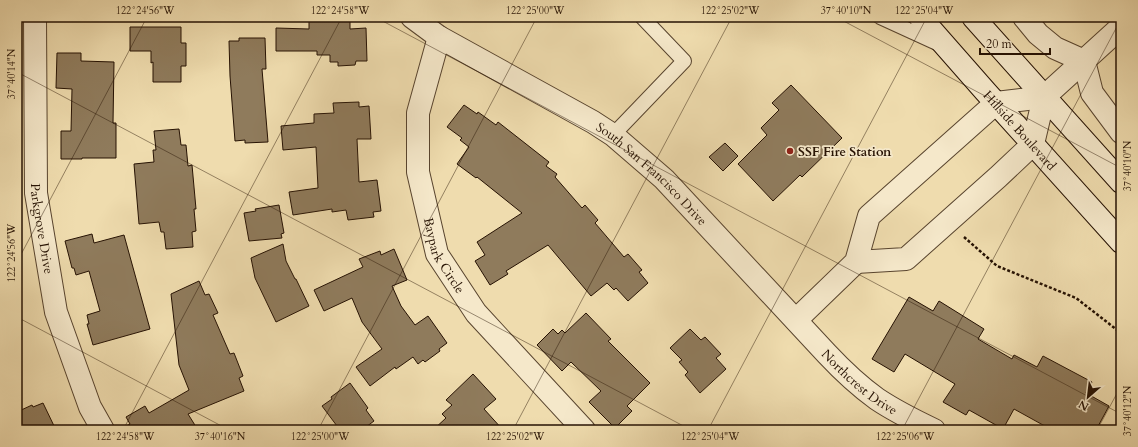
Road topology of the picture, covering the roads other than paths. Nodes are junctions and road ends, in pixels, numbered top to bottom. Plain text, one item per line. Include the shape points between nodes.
1 (35, 17) edge
2 (412, 17) edge
3 (642, 17) edge
4 (880, 17) edge
5 (920, 17) edge
6 (973, 17) edge
7 (1024, 17) edge
8 (1121, 27) edge
9 (439, 37) junction
10 (946, 47) junction
11 (1084, 60) junction
12 (1044, 97) junction
13 (996, 103) junction
14 (1121, 132) edge
15 (613, 135) junction
16 (1033, 144) junction
17 (1121, 182) edge
18 (1121, 242) edge
19 (856, 262) junction
20 (796, 320) junction
21 (103, 430) edge
22 (584, 430) edge
23 (934, 430) edge

1 - 21 street, Parkgrove Drive via 36,192 39,214 56,312 90,407
2 - 9 street, South San Francisco Drive
3 - 15 lane via 684,61
4 - 10 lane
5 - 10 street, Hillside Boulevard
6 - 12 street
7 - 11 street via 1038,34 1055,48
8 - 11 street
9 - 15 street, South San Francisco Drive
9 - 22 street, Baypark Circle via 418,113 418,172 437,254 476,313
10 - 13 street, Hillside Boulevard
11 - 12 street
11 - 14 street via 1092,93
12 - 13 street
12 - 16 street
12 - 17 street
13 - 16 street, Hillside Boulevard
13 - 19 street via 869,216
15 - 20 street, South San Francisco Drive via 664,179
16 - 18 street, Hillside Boulevard
16 - 19 street via 906,259
19 - 20 street
20 - 23 street, Northcrest Drive via 826,354 877,399

